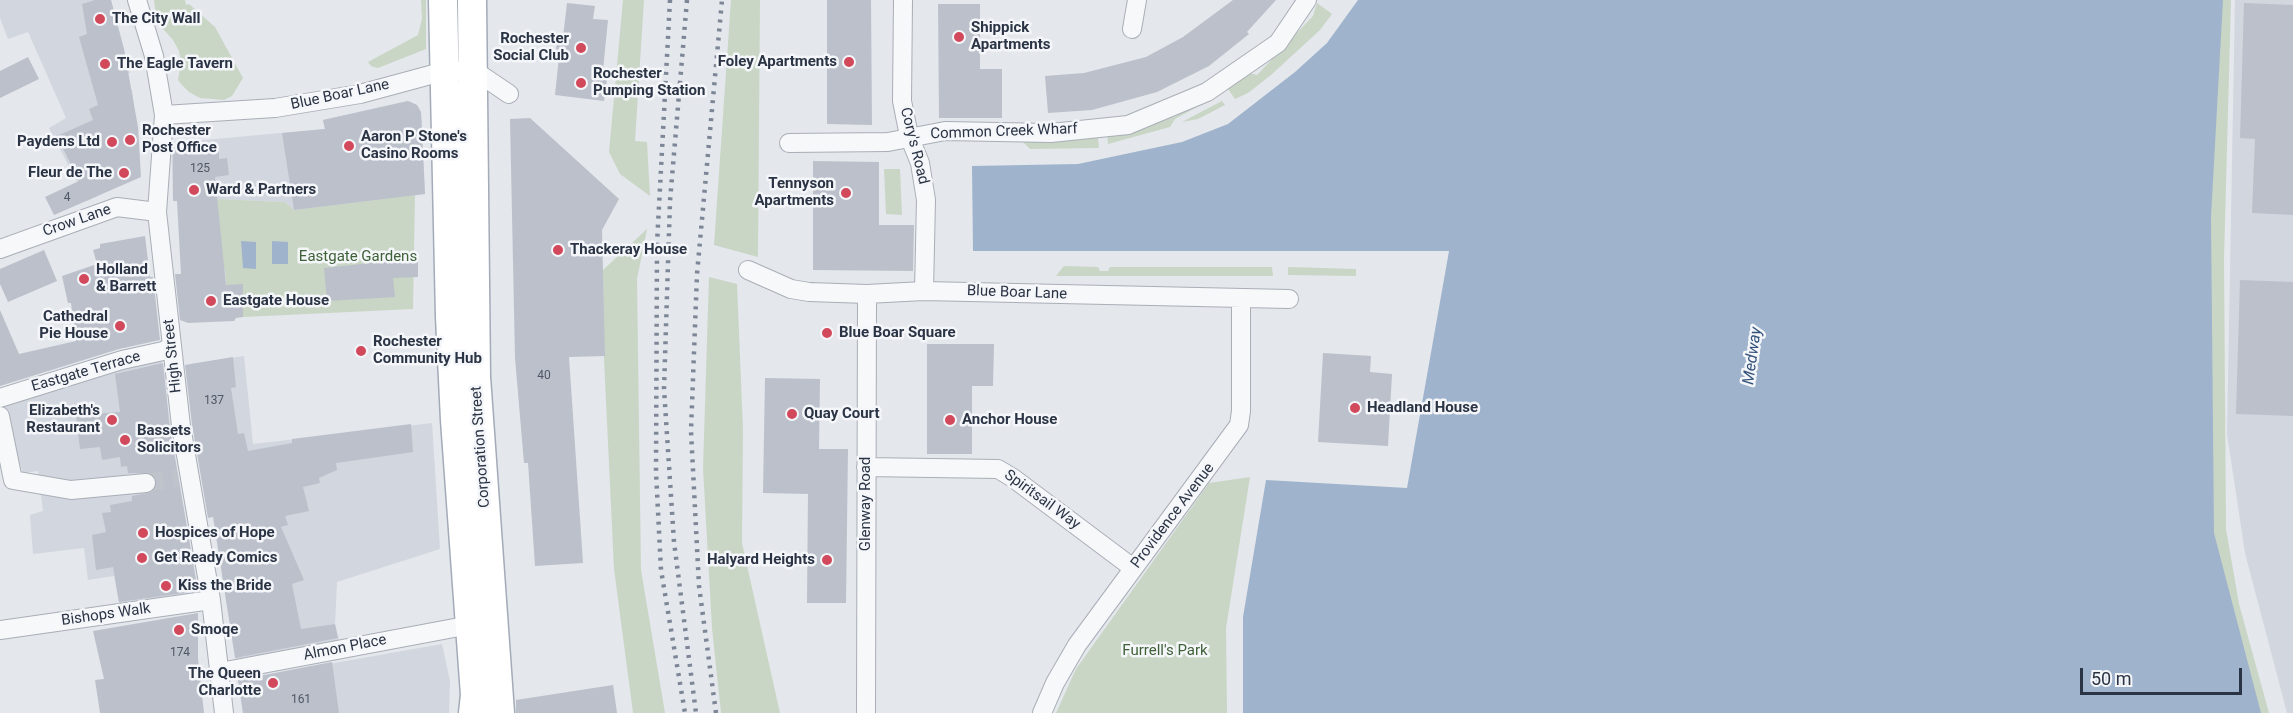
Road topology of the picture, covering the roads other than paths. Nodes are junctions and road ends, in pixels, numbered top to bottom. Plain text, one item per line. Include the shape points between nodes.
1 (137, 0) edge
2 (443, 0) edge
3 (472, 0) edge
4 (903, 0) edge
5 (1137, 0) edge
6 (1307, 0) edge
7 (1132, 29) dead end
8 (445, 71) junction
9 (475, 71) junction
10 (509, 94) dead end
11 (164, 115) junction
12 (909, 136) junction
13 (789, 142) dead end
14 (157, 212) junction
15 (0, 249) edge
16 (748, 270) dead end
17 (924, 291) junction
18 (867, 294) junction
19 (1289, 299) dead end
20 (1241, 300) junction
21 (172, 346) junction
22 (0, 398) edge
23 (0, 416) edge
24 (866, 467) junction
25 (146, 483) tunnel mouth
26 (1133, 568) junction
27 (211, 600) junction
28 (470, 625) junction
29 (0, 630) edge
30 (220, 672) junction
31 (224, 713) edge
32 (473, 713) edge
33 (500, 713) edge
34 (866, 713) edge
35 (1042, 713) edge

1 - 11 street, High Street via 154,56
2 - 8 main road, Corporation Street
3 - 9 main road, Corporation Street
4 - 12 street, Cory's Road via 902,101
5 - 7 street
6 - 12 street, Common Creek Wharf via 1278,43 1207,92 1128,124 1051,133 945,131
8 - 9 street, Blue Boar Lane
8 - 11 street, Blue Boar Lane via 360,94 275,108
8 - 28 main road, Corporation Street via 454,409
9 - 10 street
9 - 33 main road, Corporation Street via 476,388
11 - 14 street, High Street
12 - 13 street, Common Creek Wharf via 888,142
12 - 17 street, Cory's Road via 920,163 926,200
14 - 15 street, Crow Lane via 117,207
14 - 21 street, High Street
16 - 18 street, Blue Boar Lane via 797,290
17 - 18 street, Blue Boar Lane
17 - 20 street, Blue Boar Lane
18 - 24 street, Glenway Road
19 - 20 street, Blue Boar Lane
20 - 26 street, Providence Avenue via 1239,425
21 - 22 street, Eastgate Terrace
21 - 27 street, High Street via 184,477
23 - 25 street via 13,480 70,490
24 - 26 street, Spiritsail Way via 998,469
24 - 34 street, Glenway Road
26 - 35 street, Providence Avenue via 1077,645
27 - 29 street, Bishops Walk
27 - 30 street, High Street
28 - 30 street, Almon Place
28 - 32 main road, Corporation Street
30 - 31 street, High Street

